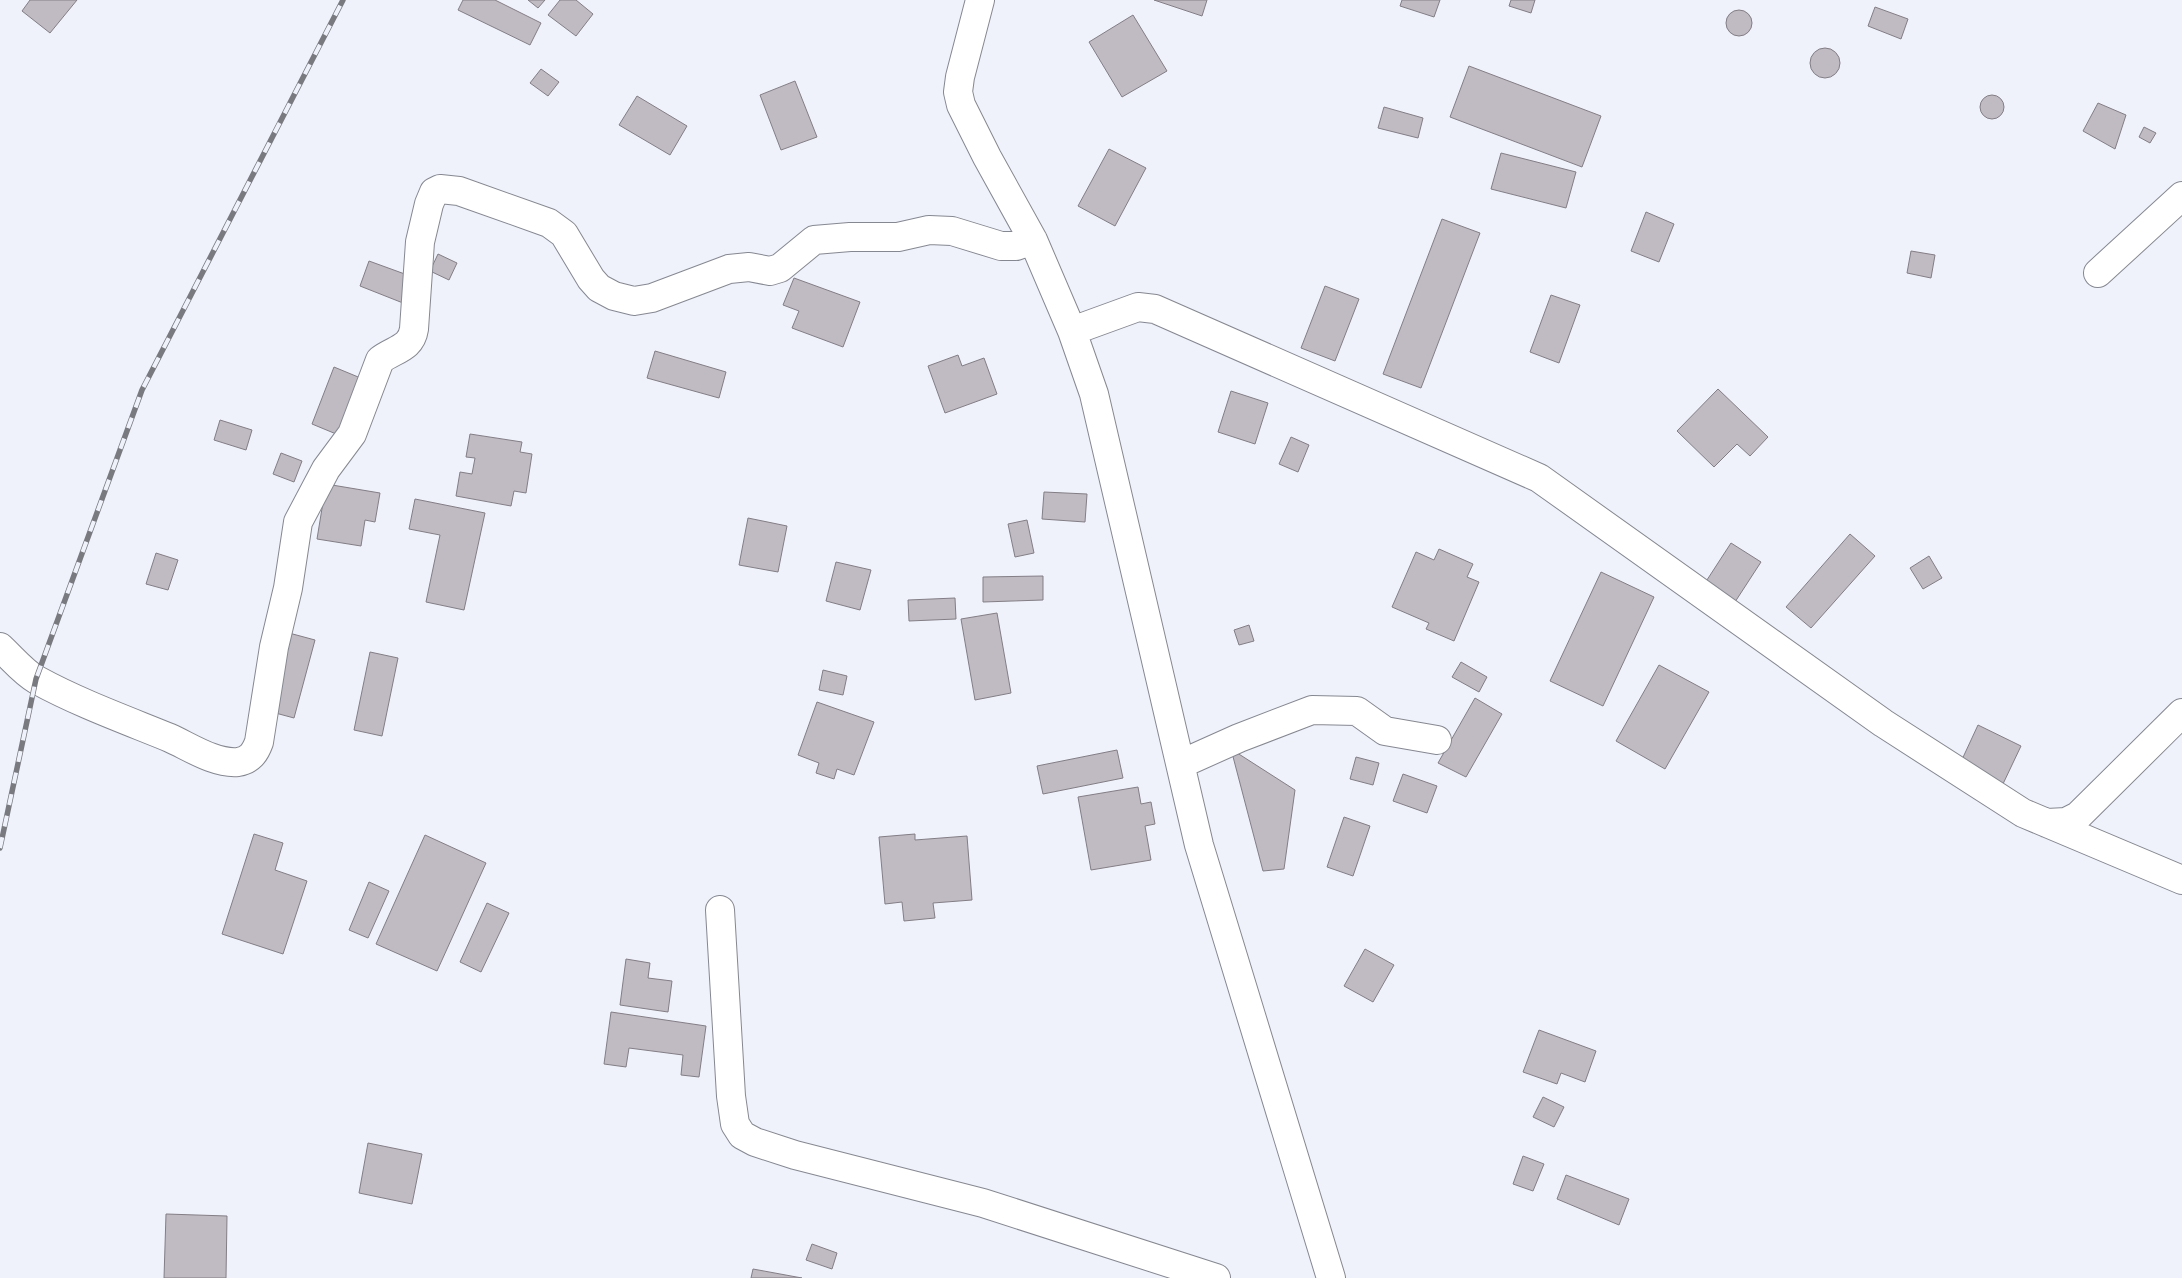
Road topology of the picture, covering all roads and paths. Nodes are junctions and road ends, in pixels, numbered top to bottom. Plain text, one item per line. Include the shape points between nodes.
1 (979, 1) edge
2 (2182, 196) edge
3 (1033, 240) junction
4 (2098, 273) dead end
5 (1072, 331) junction
6 (0, 647) edge
7 (2182, 713) edge
8 (1437, 740) dead end
9 (1181, 764) junction
10 (2047, 822) junction
11 (2182, 880) edge
12 (720, 910) dead end
13 (1216, 1278) edge
14 (1331, 1278) edge

1 - 3 street via 958,92 978,142
2 - 4 street
3 - 5 street
3 - 6 street via 1016,246 1001,246 952,231 930,230 898,237 814,240 780,268 770,271 749,267 729,269 652,298 634,301 599,288 564,234 549,224 458,191 440,189 434,192 429,204 420,242 411,341 380,360 352,434 326,469 298,522 255,753 247,760 237,762 207,755 36,679
5 - 9 street via 1094,394
5 - 10 street via 1138,307 1155,309 1539,478 1883,723 2023,813
7 - 10 street via 2078,816 2066,822
8 - 9 street via 1385,731 1357,712 1312,710
9 - 14 street via 1199,844
10 - 11 street
12 - 13 street via 732,1096 735,1124 742,1135 795,1155 983,1203

